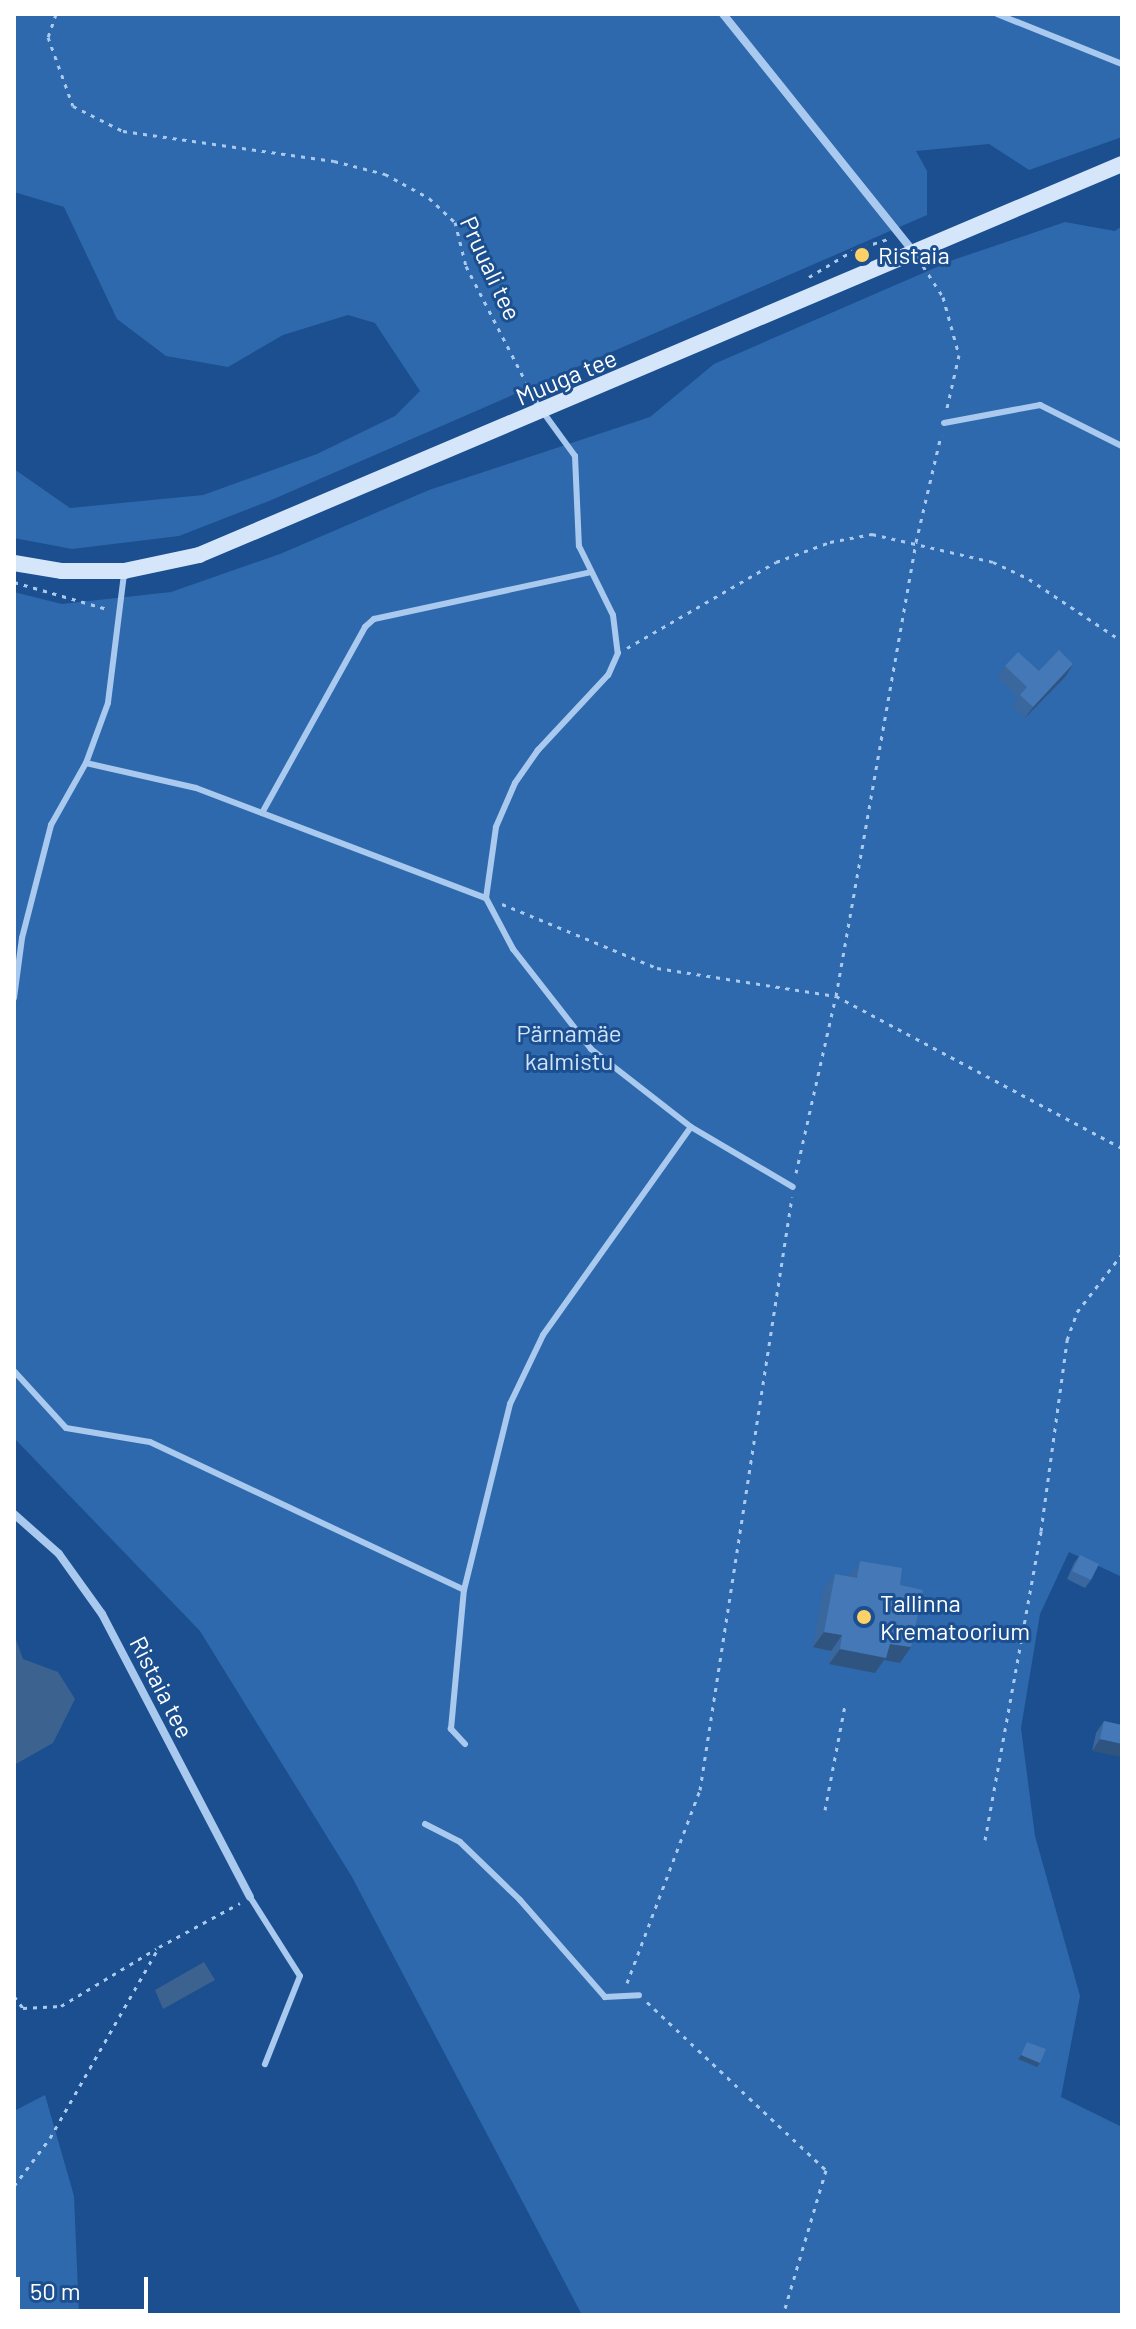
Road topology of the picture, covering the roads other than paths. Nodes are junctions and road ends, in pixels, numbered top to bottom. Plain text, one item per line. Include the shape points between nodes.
1 (723, 14) edge
2 (997, 14) edge
3 (1122, 64) edge
4 (1122, 164) edge
5 (914, 252) junction
6 (539, 407) junction
7 (944, 423) road end
8 (1122, 446) edge
9 (14, 563) edge
10 (124, 571) junction
11 (591, 572) junction
12 (86, 763) junction
13 (262, 813) junction
14 (486, 898) junction
15 (14, 998) edge
16 (691, 1127) junction
17 (793, 1187) road end
18 (14, 1371) edge
19 (14, 1514) edge
20 (464, 1590) junction
21 (465, 1744) dead end
22 (425, 1824) dead end
23 (250, 1897) joint
24 (639, 1995) road end
25 (265, 2064) dead end

1 - 5 street
2 - 3 lane
4 - 5 main road, Muuga tee
5 - 6 main road, Muuga tee
6 - 10 main road, Muuga tee via 199,555
6 - 11 lane via 575,456 579,546
7 - 8 lane via 1040,405
9 - 10 main road, Muuga tee via 62,571
10 - 12 lane via 108,703
11 - 13 lane via 374,619
11 - 14 lane via 613,615 618,653 608,675 538,750 515,783 496,827
12 - 13 lane via 196,788
12 - 15 lane via 51,825 22,938
13 - 14 lane
14 - 16 lane via 513,949 591,1049
16 - 17 lane
16 - 20 lane via 543,1335 510,1404
18 - 20 lane via 66,1428 150,1442
19 - 23 street, Ristaia tee via 59,1554 102,1614
20 - 21 lane via 451,1729
22 - 24 lane via 460,1842 510,1890 605,1997
23 - 25 lane via 300,1976

